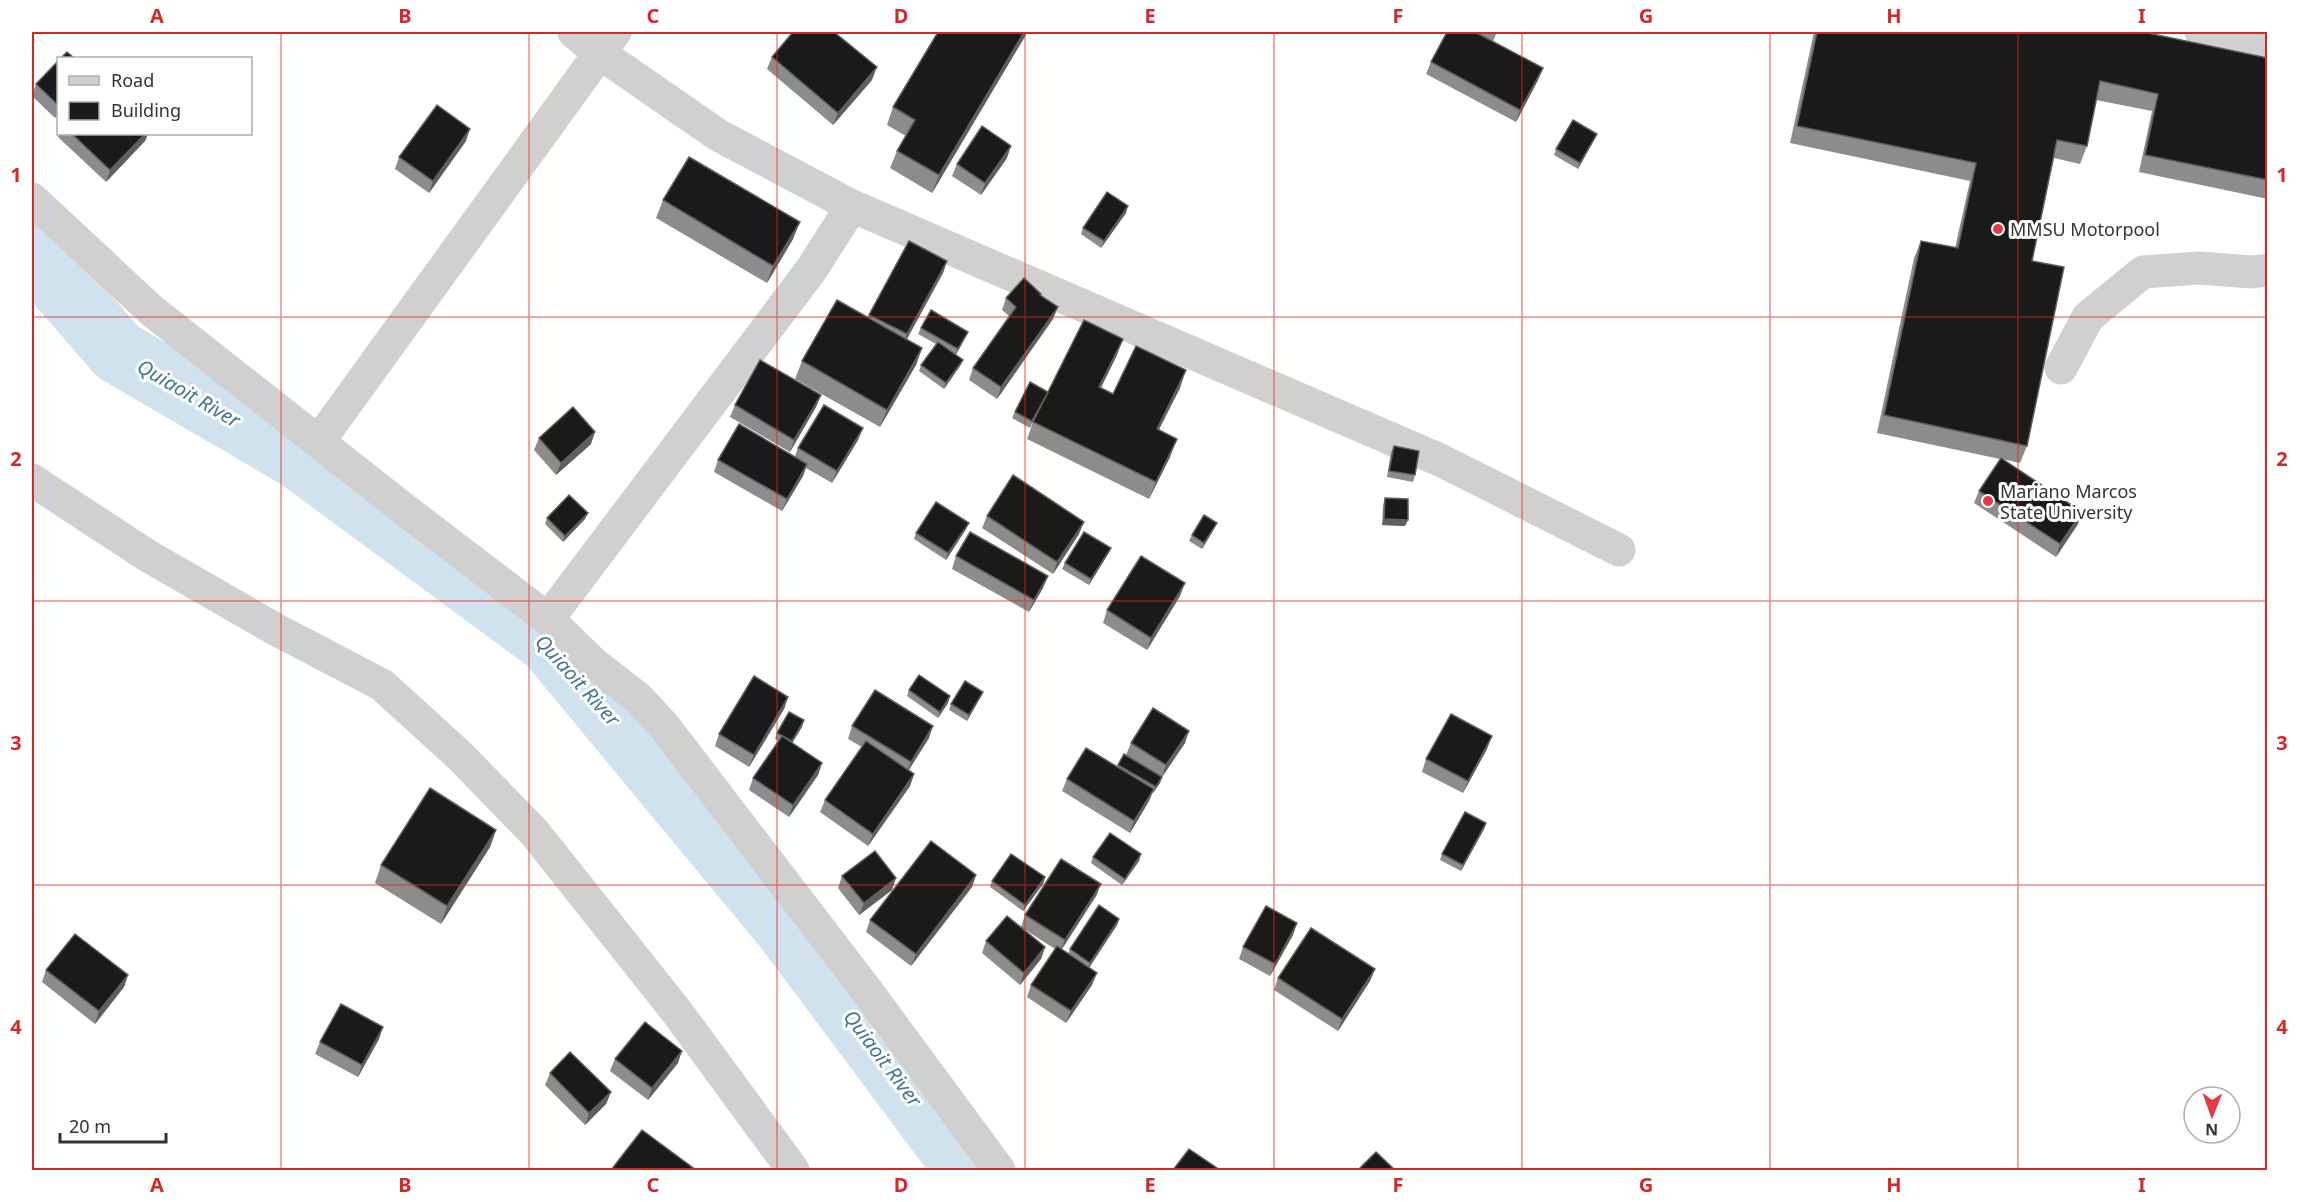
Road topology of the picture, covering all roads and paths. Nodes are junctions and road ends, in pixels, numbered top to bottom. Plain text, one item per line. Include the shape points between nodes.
1 (2201, 32) edge
2 (596, 38) edge
3 (2268, 49) edge
4 (32, 199) edge
5 (852, 206) junction
6 (2268, 270) edge
7 (2061, 368) dead end
8 (319, 441) junction
9 (32, 480) edge
10 (1619, 549) dead end
11 (548, 619) junction
12 (794, 1170) edge
13 (999, 1170) edge

1 - 3 street
2 - 5 street via 718,135
2 - 8 street
4 - 8 street via 152,310
5 - 10 street via 1440,460
5 - 11 street via 811,270
6 - 7 street via 2199,268 2143,272 2088,317
8 - 11 street
9 - 12 street via 148,556 382,685 460,756 534,832 677,1012
11 - 13 street via 664,726

